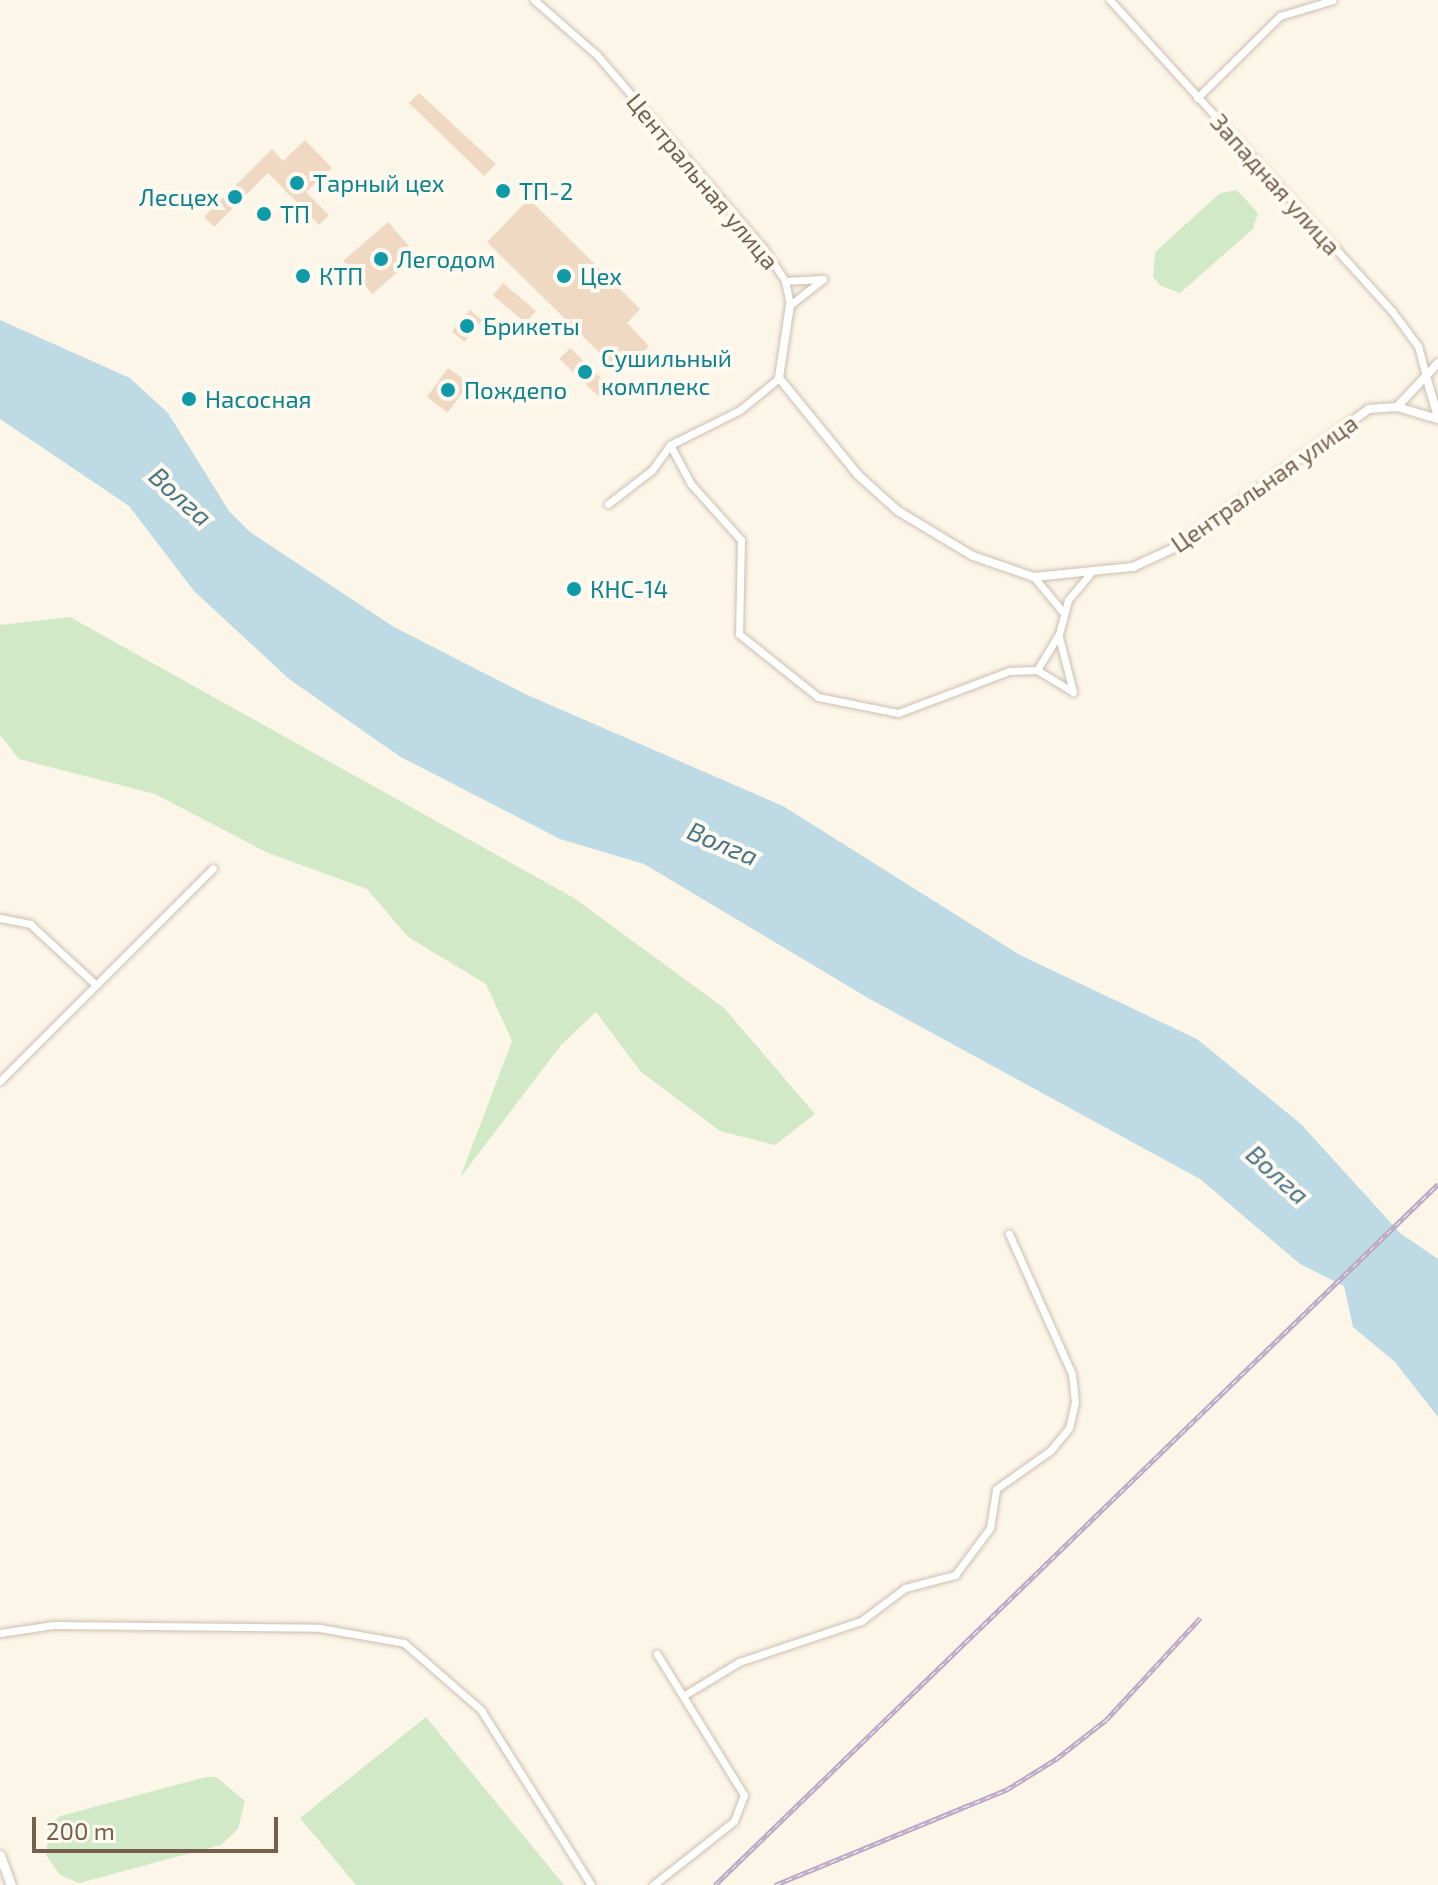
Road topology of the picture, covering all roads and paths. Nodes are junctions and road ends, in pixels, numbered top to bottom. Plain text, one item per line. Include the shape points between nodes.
1 (534, 0) edge
2 (1110, 0) edge
3 (1333, 0) edge
4 (1197, 98) junction
5 (785, 281) junction
6 (790, 305) junction
7 (1438, 363) edge
8 (1426, 376) junction
9 (779, 378) junction
10 (1397, 407) junction
11 (1438, 418) edge
12 (670, 445) junction
13 (608, 504) dead end
14 (1090, 574) junction
15 (1034, 577) junction
16 (1063, 612) junction
17 (1059, 634) junction
18 (1037, 670) junction
19 (213, 868) dead end
20 (0, 918) edge
21 (95, 984) junction
22 (0, 1081) edge
23 (1009, 1234) dead end
24 (0, 1633) edge
25 (657, 1654) dead end
26 (683, 1696) junction
27 (0, 1855) edge
28 (11, 1885) edge
29 (591, 1885) edge
30 (653, 1885) edge

1 - 5 street, Центральная улица via 597,55
2 - 4 street, Западная улица
3 - 4 street via 1280,16
4 - 8 street, Западная улица via 1392,311 1418,346
5 - 6 street, Центральная улица
5 - 6 street via 823,279
6 - 9 street, Центральная улица
7 - 8 street
8 - 10 street
8 - 11 street
9 - 12 street via 740,410
9 - 15 street, Центральная улица via 858,475 898,511 973,556
10 - 11 street, Центральная улица
10 - 14 street, Центральная улица via 1369,409 1174,548 1133,567
12 - 13 street via 652,470
12 - 18 street via 691,484 741,540 739,634 818,697 898,713 1009,671
14 - 15 street, Центральная улица
14 - 16 street
15 - 16 street
16 - 17 street
17 - 18 street
17 - 18 street via 1073,692
19 - 21 street
20 - 21 street via 30,924
21 - 22 street
23 - 26 street via 1072,1374 1075,1402 1069,1428 1051,1450 996,1489 990,1528 955,1575 905,1588 861,1621 739,1662
24 - 29 street via 53,1625 320,1628 404,1643 481,1710
25 - 26 street
26 - 30 street via 744,1795 734,1821
27 - 28 main road

